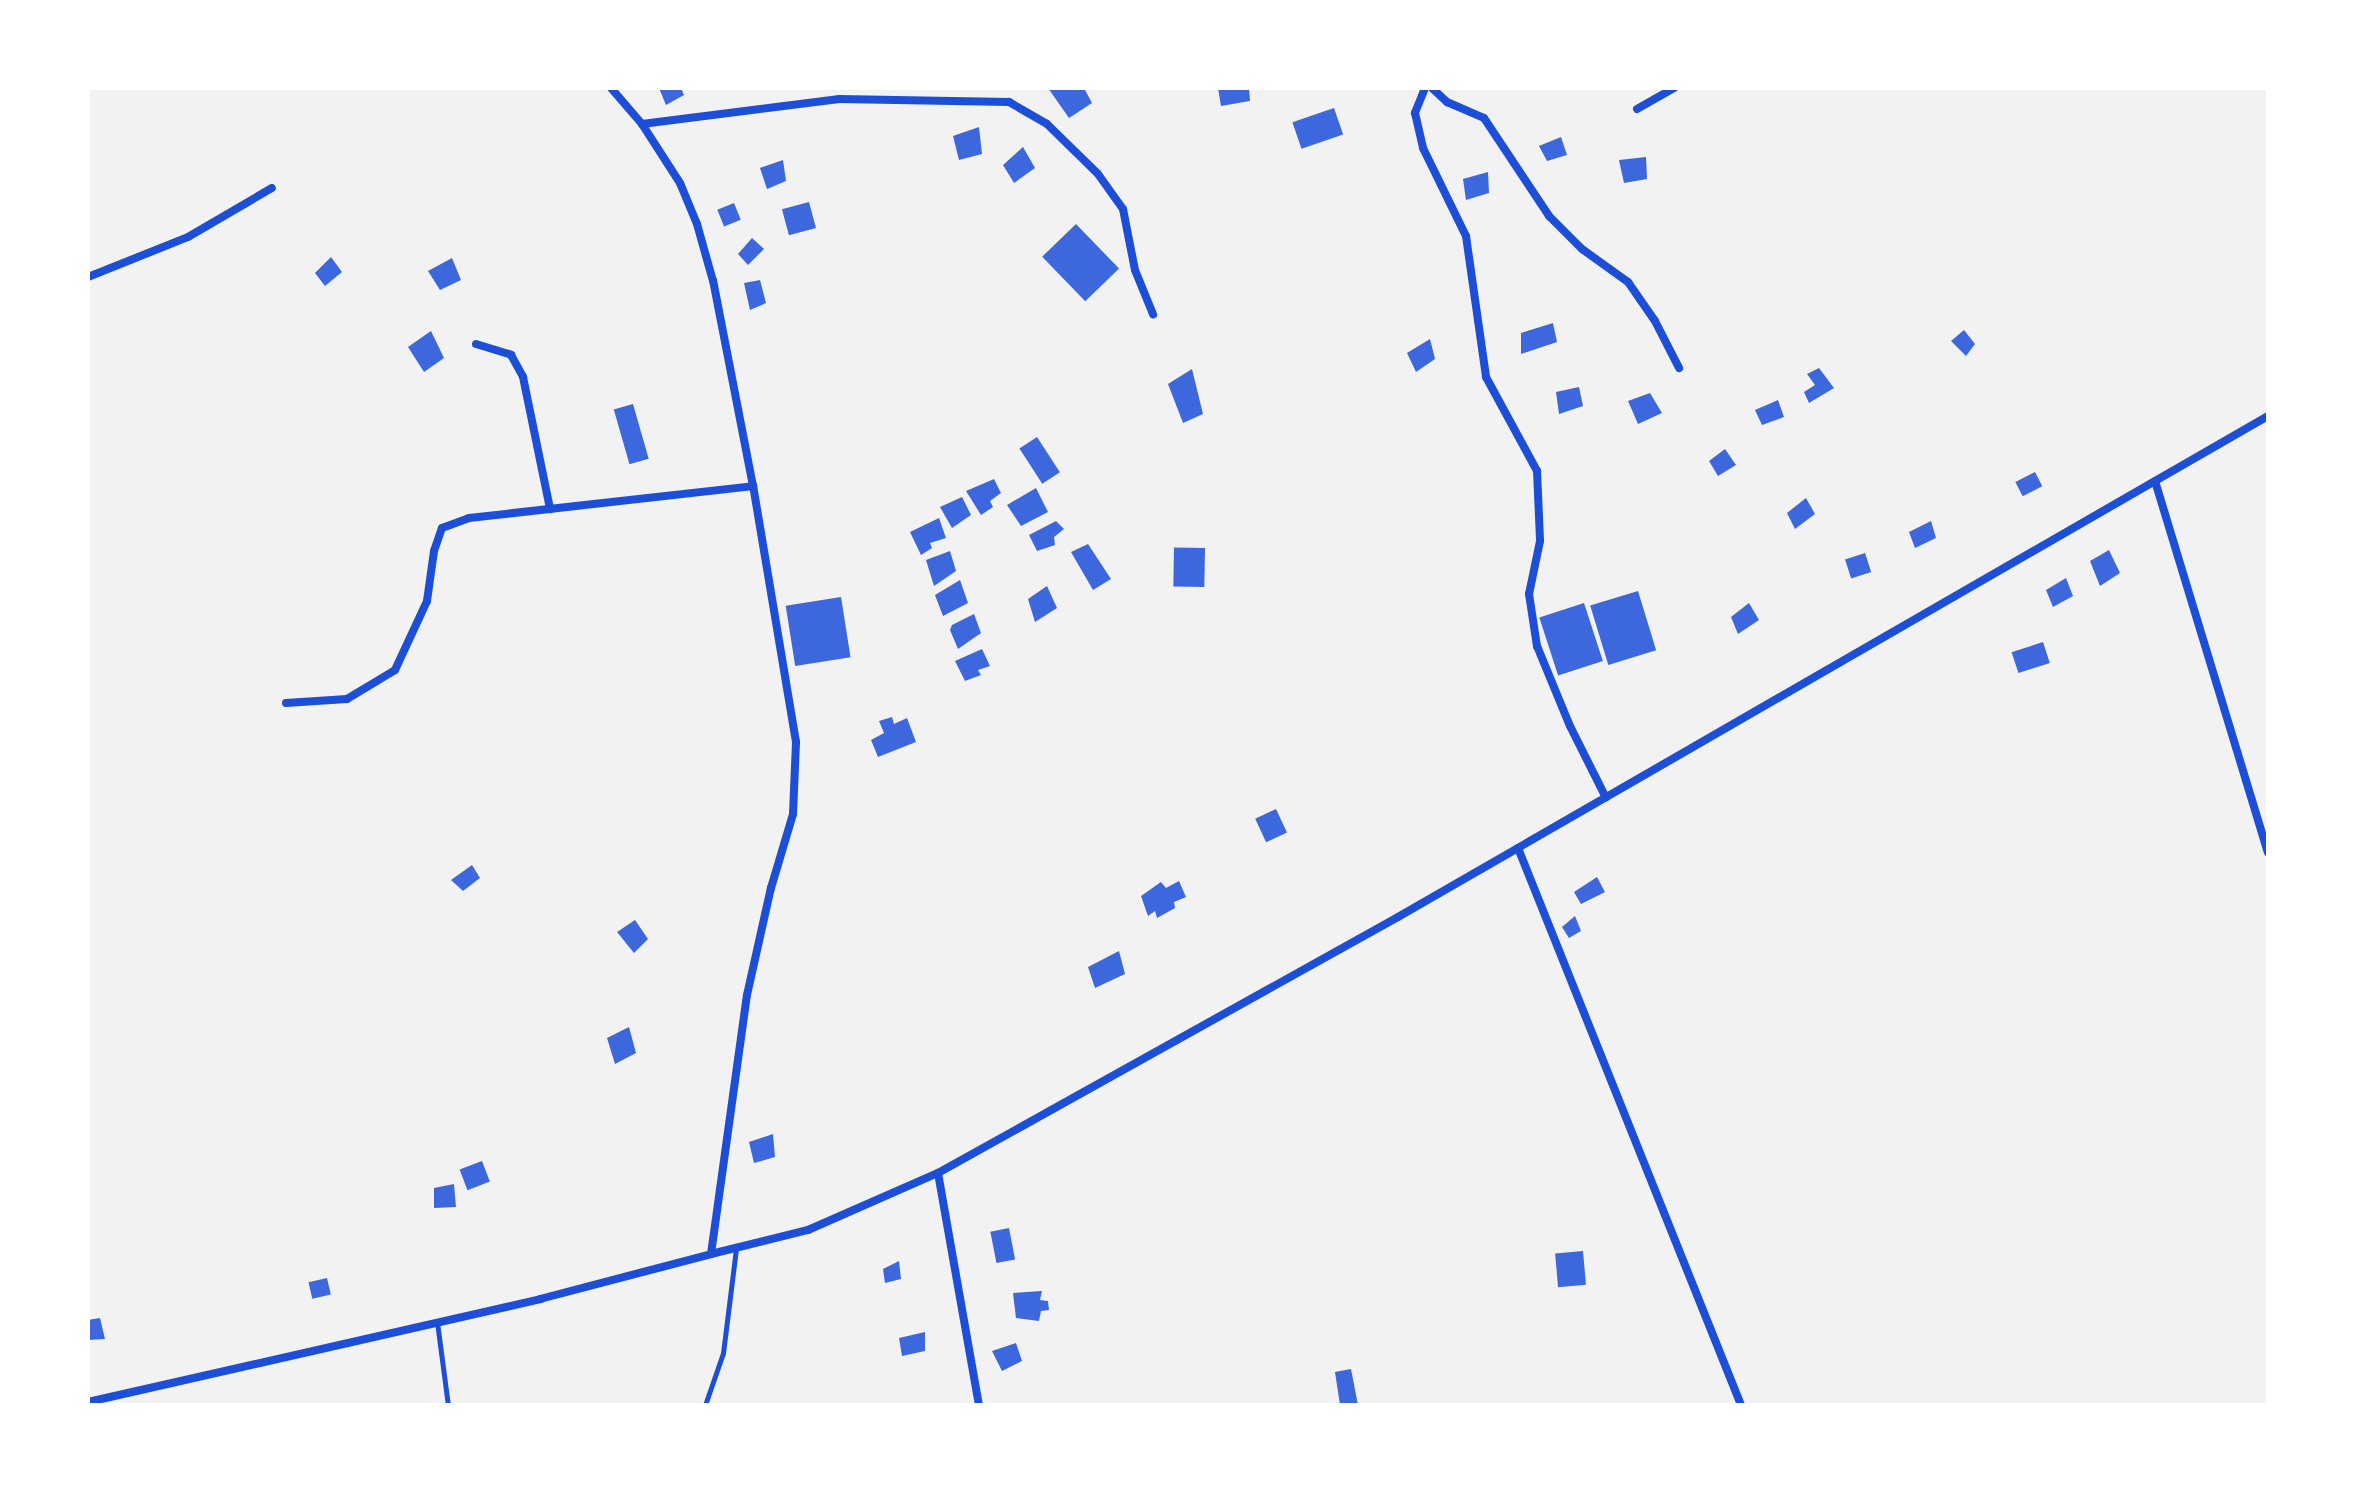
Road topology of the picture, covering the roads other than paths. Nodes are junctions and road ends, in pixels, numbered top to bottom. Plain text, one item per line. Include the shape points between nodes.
1 (611, 88) edge
2 (1425, 88) edge
3 (1432, 88) edge
4 (1674, 88) edge
5 (1637, 109) dead end
6 (642, 124) junction
7 (272, 188) dead end
8 (88, 277) edge
9 (1153, 314) dead end
10 (476, 344) dead end
11 (1679, 368) dead end
12 (2268, 416) edge
13 (2155, 481) junction
14 (753, 486) junction
15 (550, 509) junction
16 (286, 703) dead end
17 (1606, 798) junction
18 (1518, 848) junction
19 (2268, 852) edge
20 (938, 1173) junction
21 (736, 1249) junction
22 (711, 1254) junction
23 (437, 1321) junction
24 (88, 1402) edge
25 (448, 1405) edge
26 (705, 1405) edge
27 (979, 1405) edge
28 (1741, 1405) edge

1 - 6 street
2 - 17 street via 1415,113 1423,148 1466,236 1486,377 1537,471 1540,541 1529,594 1537,646
3 - 11 street via 1447,102 1484,118 1549,216 1582,249 1628,282
4 - 5 street
6 - 9 street via 839,99 1009,102 1047,124 1098,174 1123,209 1135,270
6 - 14 street via 680,183 697,224
7 - 8 street via 188,237
10 - 15 street via 511,355 523,377
12 - 13 street
13 - 17 street
13 - 19 street
14 - 15 street
14 - 22 street via 796,742 793,814 747,995
15 - 16 street via 469,518 442,528 427,601 395,670 347,699
17 - 18 street
18 - 20 street
18 - 28 street
20 - 21 street via 808,1230
20 - 27 street
21 - 22 street
21 - 26 lane via 723,1353
22 - 23 street
23 - 24 street
23 - 25 lane

